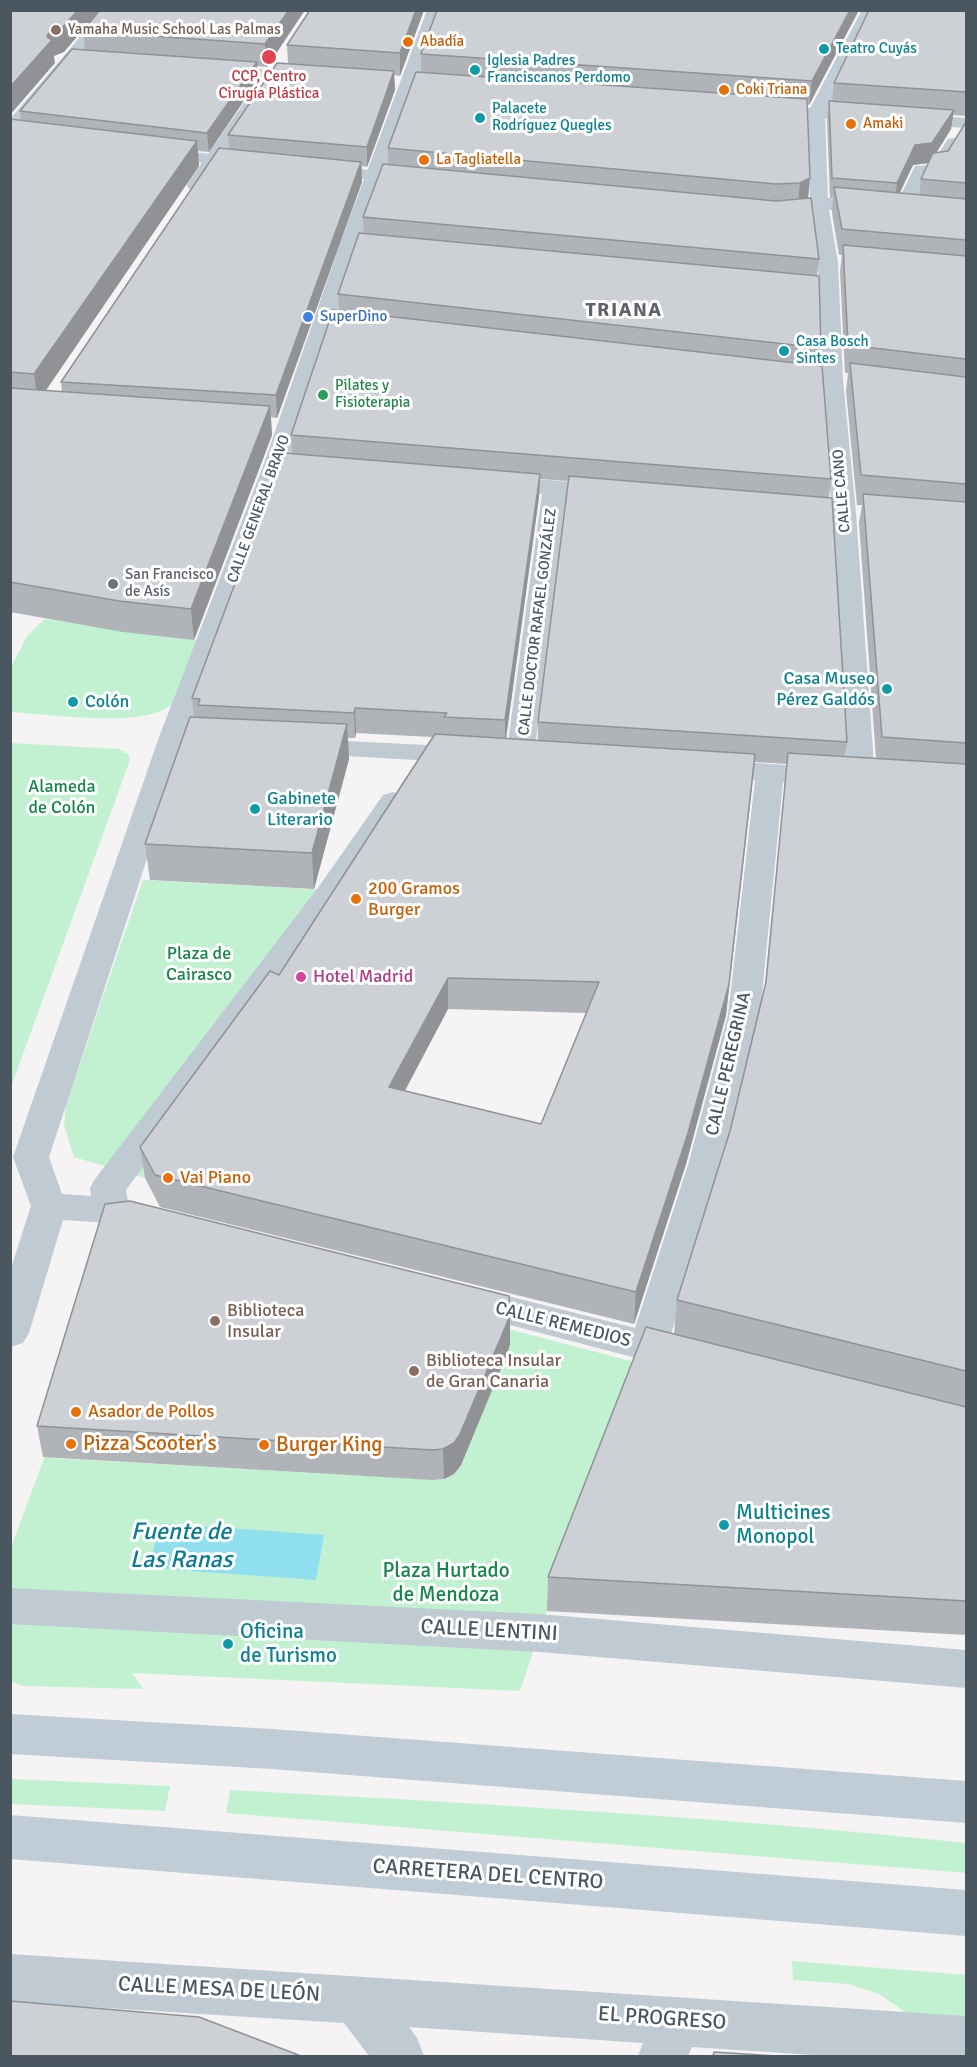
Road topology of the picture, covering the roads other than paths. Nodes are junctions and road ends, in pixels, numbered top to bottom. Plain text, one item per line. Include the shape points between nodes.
1 (102, 10) edge
2 (112, 10) edge
3 (435, 10) edge
4 (870, 10) edge
5 (284, 57) dead end
6 (65, 59) junction
7 (94, 62) edge
8 (201, 70) edge
9 (272, 75) junction
10 (329, 79) edge
11 (387, 82) edge
12 (416, 84) junction
13 (763, 110) edge
14 (816, 114) junction
15 (10, 116) edge
16 (966, 123) edge
17 (10, 130) edge
18 (10, 136) edge
19 (30, 138) edge
20 (133, 150) edge
21 (945, 158) junction
22 (214, 160) junction
23 (966, 160) edge
24 (273, 165) edge
25 (297, 168) edge
26 (377, 176) junction
27 (447, 182) edge
28 (188, 198) edge
29 (819, 203) junction
30 (751, 211) edge
31 (903, 211) junction
32 (966, 218) edge
33 (350, 244) junction
34 (374, 246) edge
35 (804, 288) edge
36 (828, 290) junction
37 (326, 322) junction
38 (350, 325) edge
39 (809, 378) edge
40 (844, 382) junction
41 (266, 425) edge
42 (289, 427) junction
43 (473, 481) edge
44 (555, 487) junction
45 (636, 495) edge
46 (275, 745) edge
47 (425, 753) junction
48 (687, 767) edge
49 (770, 772) junction
50 (21, 1154) edge
51 (110, 1199) junction
52 (50, 1206) junction
53 (181, 1227) edge
54 (433, 1291) edge
55 (10, 1333) edge
56 (648, 1347) junction
57 (716, 1363) edge
58 (10, 1606) edge
59 (966, 1669) edge
60 (10, 1734) edge
61 (966, 1803) edge
62 (10, 1837) edge
63 (966, 1913) edge
64 (10, 1978) edge
65 (357, 1998) junction
66 (670, 2038) edge
67 (966, 2041) edge
68 (399, 2056) edge

1 - 6 street
2 - 6 street
3 - 12 street, CALLE GENERAL BRAVO
4 - 14 street
5 - 9 street
6 - 7 street
6 - 15 street
6 - 17 street
8 - 9 street
9 - 10 street
9 - 22 street
11 - 12 street
12 - 26 street, CALLE GENERAL BRAVO
13 - 14 street
14 - 16 street
14 - 29 street
16 - 21 street
18 - 19 street
20 - 22 street
21 - 23 street
21 - 31 street via 937,171 921,170
22 - 24 street
22 - 28 street
25 - 26 street
26 - 27 street
26 - 33 street, CALLE GENERAL BRAVO
29 - 30 street via 803,212
29 - 31 street
29 - 36 street, CALLE CANO via 839,263
31 - 32 street
33 - 34 street
33 - 37 street, CALLE GENERAL BRAVO
35 - 36 street
36 - 40 street, CALLE CANO
37 - 38 street
37 - 42 street, CALLE GENERAL BRAVO
39 - 40 street
40 - 49 street, CALLE CANO via 844,513 873,779
41 - 42 street
42 - 50 street, CALLE GENERAL BRAVO via 287,467
43 - 44 street
44 - 45 street
44 - 47 street, CALLE DOCTOR RAFAEL GONZÁLEZ via 532,758
46 - 47 street
47 - 51 street via 331,892
48 - 49 street
49 - 56 street, CALLE PEREGRINA via 744,1015 706,1165
50 - 52 street
51 - 52 street
51 - 53 street
52 - 55 street
54 - 56 street, CALLE REMEDIOS
56 - 57 street, CALLE REMEDIOS
58 - 59 street, CALLE LENTINI via 539,1633
60 - 61 street via 272,1749
62 - 63 street, CARRETERA DEL CENTRO
64 - 65 street, CALLE MESA DE LEÓN
65 - 66 street, EL PROGRESO
65 - 68 street
66 - 67 street, EL PROGRESO

